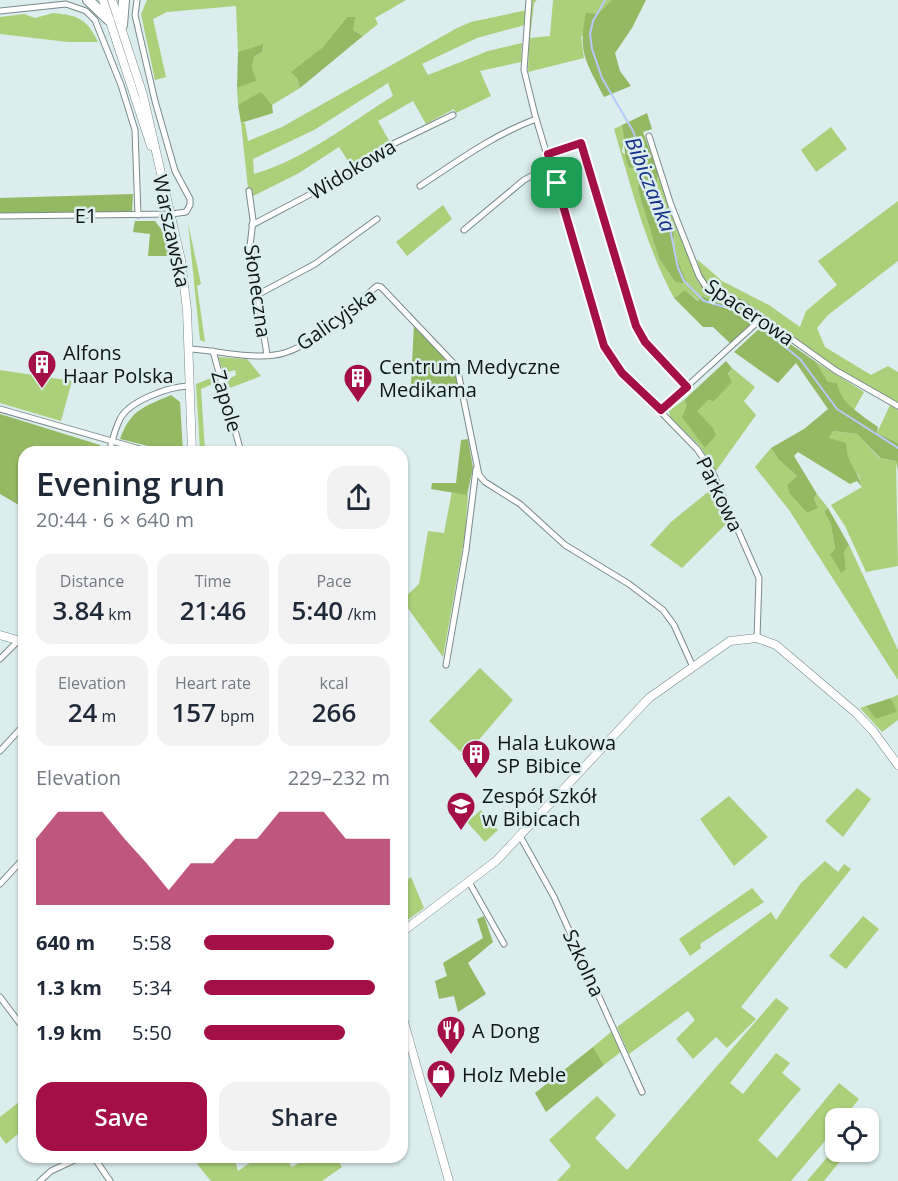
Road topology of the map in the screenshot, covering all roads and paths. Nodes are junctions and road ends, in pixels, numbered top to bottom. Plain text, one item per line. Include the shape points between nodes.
1 (88, 0) edge
2 (103, 0) edge
3 (112, 0) edge
4 (124, 0) edge
5 (137, 0) edge
6 (529, 0) edge
7 (0, 11) edge
8 (109, 20) junction
9 (122, 25) junction
10 (453, 114) dead end
11 (536, 119) junction
12 (649, 136) dead end
13 (548, 154) junction
14 (155, 156) junction
15 (552, 165) junction
16 (420, 186) dead end
17 (249, 191) dead end
18 (172, 214) junction
19 (138, 215) junction
20 (0, 216) edge
21 (377, 219) dead end
22 (252, 225) junction
23 (464, 230) dead end
24 (257, 295) junction
25 (761, 319) junction
26 (188, 349) junction
27 (213, 351) junction
28 (267, 355) junction
29 (188, 386) junction
30 (687, 387) junction
31 (898, 406) edge
32 (0, 409) edge
33 (661, 410) junction
34 (112, 442) junction
35 (111, 446) edge
36 (127, 446) edge
37 (192, 446) edge
38 (239, 446) edge
39 (476, 467) junction
40 (0, 634) edge
41 (757, 638) junction
42 (18, 640) edge
43 (18, 644) edge
44 (0, 659) edge
45 (446, 665) dead end
46 (693, 666) junction
47 (18, 731) edge
48 (0, 752) edge
49 (898, 765) edge
50 (520, 836) junction
51 (18, 864) edge
52 (469, 882) junction
53 (0, 884) edge
54 (408, 928) edge
55 (504, 944) dead end
56 (0, 997) edge
57 (18, 1021) edge
58 (408, 1036) edge
59 (642, 1092) dead end
60 (68, 1163) edge
61 (98, 1163) edge
62 (40, 1181) edge
63 (111, 1181) edge
64 (450, 1181) edge

1 - 8 highway
2 - 8 main road, Warszawska
3 - 9 main road, Warszawska
4 - 9 highway
5 - 18 street via 135,15 155,101 175,171 190,205 186,212
6 - 11 street, Parkowa via 524,66
7 - 19 street via 66,4 86,11 95,20 135,130
8 - 14 main road, Warszawska
9 - 14 main road, Warszawska
10 - 22 street, Widokowa
11 - 13 street, Parkowa
11 - 16 street via 479,145
12 - 25 street, Spacerowa via 702,283 744,305
13 - 15 street, Parkowa
13 - 30 street via 581,143 636,326 645,342
14 - 18 main road, Warszawska
15 - 23 street via 524,180
15 - 33 street, Parkowa via 604,346 622,373
17 - 22 street, Słoneczna
18 - 19 street, E1
18 - 26 main road, Warszawska via 185,282
19 - 20 street, E1
21 - 24 street via 315,264
22 - 24 street, Słoneczna via 250,246
24 - 28 street, Słoneczna
25 - 30 street
25 - 31 street, Spacerowa via 835,370
26 - 27 street, Galicyjska
26 - 29 main road, Warszawska
27 - 28 street, Galicyjska
27 - 38 street, Zapole
28 - 39 street, Galicyjska via 288,352 307,342 377,286 381,287 457,367
29 - 34 street via 173,388 135,405 120,418
29 - 37 main road, Warszawska
30 - 33 street
32 - 34 street
33 - 41 street, Parkowa via 698,449 712,471 755,565 761,591
34 - 35 street
34 - 36 street
39 - 45 street, Galicyjska
39 - 46 street via 485,482 520,504 565,544 663,610
40 - 42 main road
41 - 46 main road via 730,641
41 - 49 main road via 776,645 856,713
43 - 44 street
46 - 50 main road via 645,702
47 - 48 street
50 - 52 main road
50 - 59 street, Szkolna via 554,897
51 - 53 street
52 - 54 main road
52 - 55 street
56 - 57 street
58 - 64 main road
60 - 62 street
61 - 63 street

